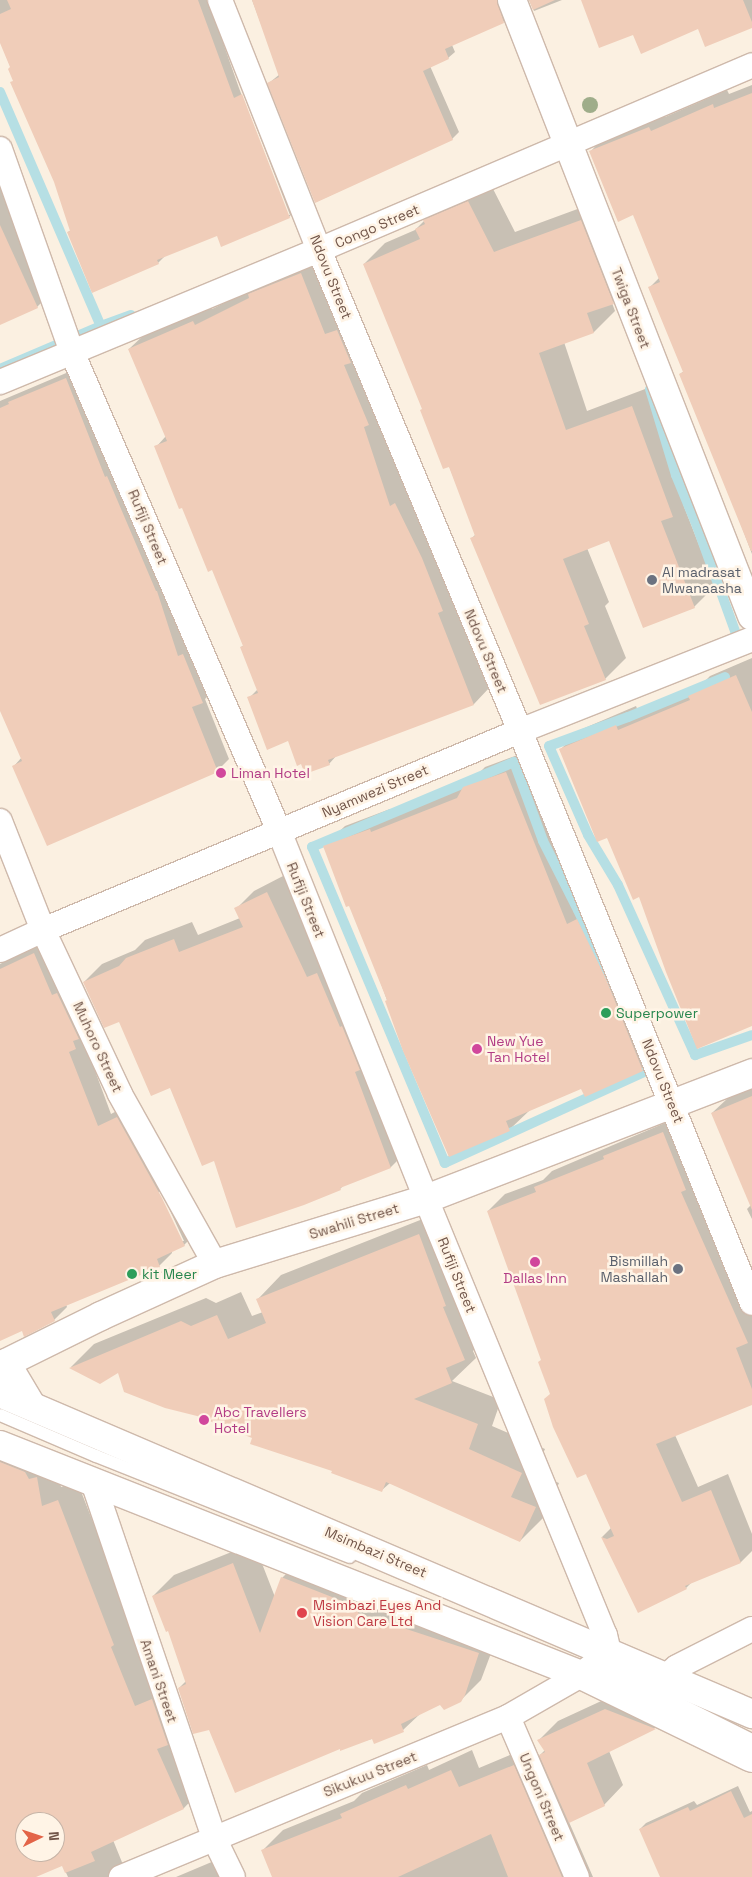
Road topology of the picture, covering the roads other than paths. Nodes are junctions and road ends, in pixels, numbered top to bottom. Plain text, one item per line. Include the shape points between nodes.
1 (220, 0) edge
2 (512, 0) edge
3 (752, 65) edge
4 (568, 145) junction
5 (0, 149) edge
6 (319, 250) junction
7 (72, 352) junction
8 (0, 382) edge
9 (752, 616) edge
10 (752, 639) edge
11 (520, 731) junction
12 (0, 821) edge
13 (279, 831) junction
14 (43, 930) junction
15 (0, 950) edge
16 (752, 1073) edge
17 (673, 1106) junction
18 (426, 1199) junction
19 (215, 1264) junction
20 (752, 1303) edge
21 (0, 1393) edge
22 (31, 1405) junction
23 (0, 1415) edge
24 (0, 1433) edge
25 (0, 1445) edge
26 (93, 1482) junction
27 (752, 1629) edge
28 (596, 1663) junction
29 (657, 1690) junction
30 (752, 1714) edge
31 (508, 1717) junction
32 (752, 1725) edge
33 (752, 1740) edge
34 (752, 1758) edge
35 (214, 1838) junction
36 (121, 1877) edge
37 (233, 1877) edge
38 (577, 1877) edge

1 - 6 street, Ndovu Street
2 - 4 street, Twiga Street
3 - 4 street, Congo Street
4 - 6 street, Congo Street
4 - 9 street, Twiga Street
5 - 7 street, Rufiji Street
6 - 7 street, Congo Street
6 - 11 street, Ndovu Street
7 - 8 street, Congo Street
7 - 13 street, Rufiji Street
10 - 11 street, Nyamwezi Street
11 - 13 street, Nyamwezi Street
11 - 17 street, Ndovu Street
12 - 14 street, Muhoro Street
13 - 14 street, Nyamwezi Street
13 - 18 street, Rufiji Street
14 - 15 street, Nyamwezi Street
14 - 19 street, Muhoro Street via 120,1094
16 - 17 street, Swahili Street
17 - 18 street, Swahili Street
17 - 20 street, Ndovu Street
18 - 19 street, Swahili Street
18 - 28 street, Rufiji Street via 605,1635
19 - 22 street, Swahili Street via 6,1363
21 - 22 street, Msimbazi Street
22 - 28 street, Msimbazi Street
23 - 28 lane
24 - 28 lane via 309,1557
25 - 26 street, Msimbazi Street
26 - 28 street, Msimbazi Street
26 - 35 street, Amani Street
27 - 29 street via 677,1667
28 - 29 street, Msimbazi Street
28 - 29 street, Msimbazi Street
28 - 31 street, Sikukuu Street
29 - 30 street, Msimbazi Street
29 - 32 lane
29 - 33 lane
29 - 34 street, Msimbazi Street
31 - 35 street, Sikukuu Street
31 - 38 street, Ungoni Street
35 - 36 street, Sikukuu Street
35 - 37 street, Amani Street

